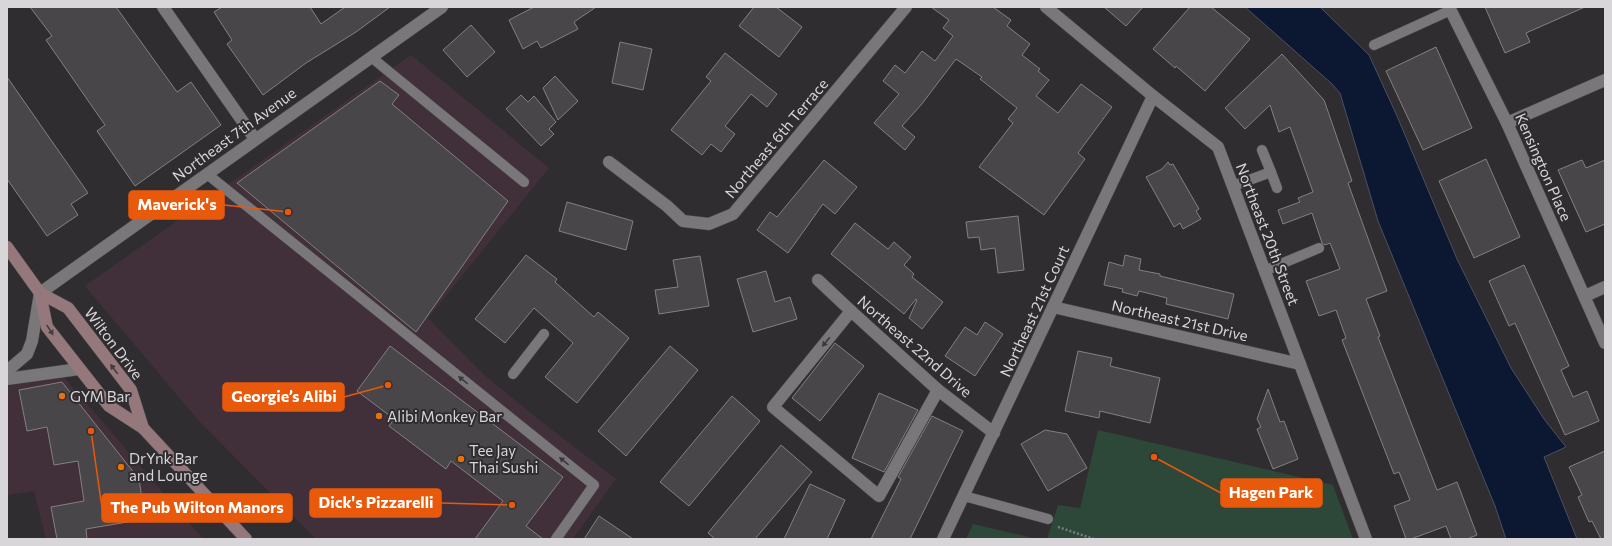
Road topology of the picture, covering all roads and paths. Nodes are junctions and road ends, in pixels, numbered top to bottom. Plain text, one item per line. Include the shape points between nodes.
1 (163, 7) edge
2 (442, 7) edge
3 (906, 7) edge
4 (1046, 7) edge
5 (1450, 9) edge
6 (1374, 45) dead end
7 (371, 57) junction
8 (1605, 80) edge
9 (1153, 96) junction
10 (1507, 123) junction
11 (255, 139) junction
12 (1262, 150) dead end
13 (609, 162) dead end
14 (1271, 172) junction
15 (207, 174) junction
16 (524, 182) dead end
17 (1233, 186) junction
18 (1277, 188) dead end
19 (7, 247) edge
20 (1319, 248) dead end
21 (1264, 271) junction
22 (818, 280) dead end
23 (1605, 287) edge
24 (40, 293) junction
25 (1585, 296) junction
26 (1053, 307) junction
27 (851, 311) junction
28 (544, 334) dead end
29 (1605, 343) edge
30 (1300, 364) junction
31 (79, 369) junction
32 (7, 371) edge
33 (513, 374) dead end
34 (7, 379) edge
35 (938, 390) junction
36 (143, 428) junction
37 (994, 434) junction
38 (964, 496) junction
39 (1048, 519) joint
40 (246, 539) edge
41 (556, 539) edge
42 (943, 539) edge
43 (1094, 539) edge
44 (1366, 539) edge

1 - 11 street
2 - 7 street, Northeast 7th Avenue
3 - 13 street, Northeast 6th Terrace via 733,214 709,224 683,221
4 - 9 street, Northeast 20th Street
5 - 6 lane
5 - 10 street, Kensington Place
7 - 11 street, Northeast 7th Avenue
7 - 16 lane
8 - 10 street
9 - 17 street, Northeast 20th Street via 1218,147
9 - 26 street, Northeast 21st Court
10 - 25 street, Kensington Place
11 - 15 street, Northeast 7th Avenue
12 - 14 lane
14 - 17 lane
14 - 18 lane
15 - 24 street, Northeast 7th Avenue
41 -> 15 lane via 594,486
17 - 21 street, Northeast 20th Street
19 - 24 main road, Wilton Drive
20 - 21 lane
21 - 30 street, Northeast 20th Street
22 - 27 street, Northeast 22nd Drive
23 - 25 street
24 -> 31 main road, Wilton Drive via 47,327
24 - 32 street via 32,341 27,354
36 -> 24 main road, Wilton Drive via 131,390 68,308
25 - 29 street, Kensington Place
26 - 30 street, Northeast 21st Drive
26 - 37 street, Northeast 21st Court
27 - 35 street, Northeast 22nd Drive
27 -> 35 street via 773,407 879,496
28 - 33 lane
30 - 44 street, Northeast 20th Street
31 - 34 street
31 - 36 main road, Wilton Drive via 109,406
35 - 37 street, Northeast 22nd Drive
36 - 40 main road, Wilton Drive
37 - 38 street, Northeast 21st Court
38 - 39 lane
38 - 42 street, Northeast 21st Court
39 - 43 path via 1057,526

